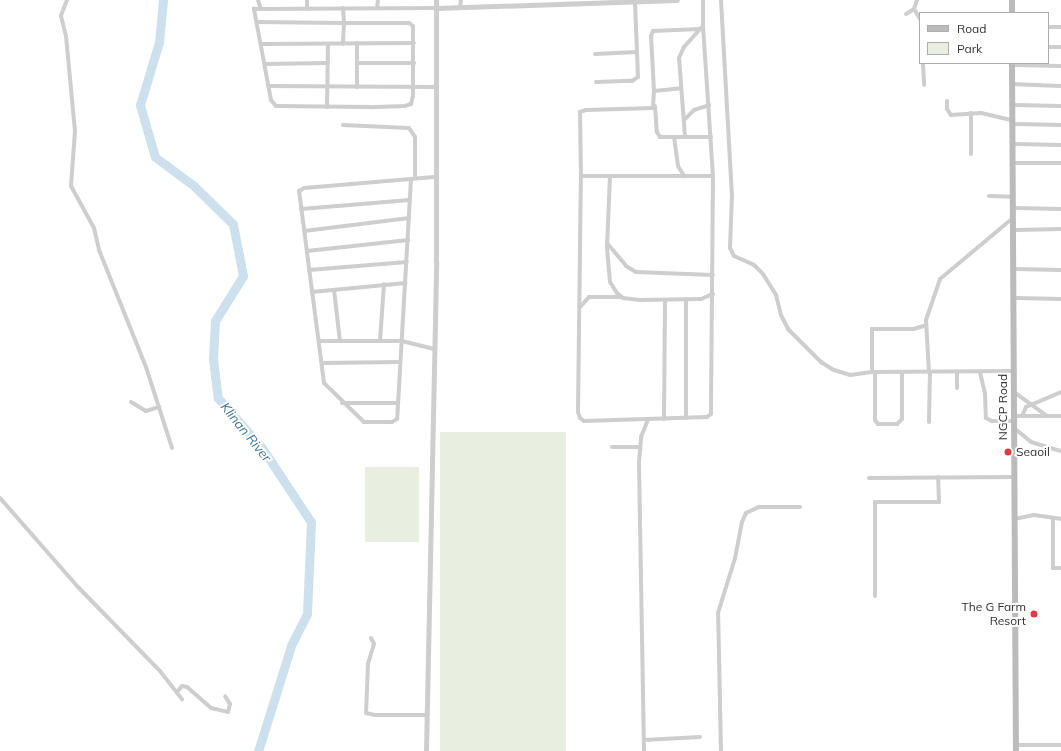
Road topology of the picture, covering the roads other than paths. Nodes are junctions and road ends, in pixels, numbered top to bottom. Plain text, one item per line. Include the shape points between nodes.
1 (67, 0) edge
2 (258, 0) edge
3 (307, 0) edge
4 (378, 0) edge
5 (436, 0) edge
6 (461, 0) edge
7 (677, 0) edge
8 (703, 0) edge
9 (721, 0) edge
10 (917, 0) edge
11 (1012, 0) edge
12 (635, 2) junction
13 (460, 7) junction
14 (343, 8) junction
15 (377, 8) junction
16 (436, 8) junction
17 (261, 9) junction
18 (307, 9) junction
19 (914, 9) junction
20 (1012, 12) edge
21 (906, 14) dead end
22 (919, 17) edge
23 (257, 22) junction
24 (344, 23) junction
25 (703, 26) junction
26 (1049, 27) edge
27 (1061, 27) edge
28 (698, 29) junction
29 (414, 43) junction
30 (262, 44) junction
31 (328, 44) junction
32 (343, 44) junction
33 (357, 44) junction
34 (1049, 47) edge
35 (1061, 47) edge
36 (637, 52) junction
37 (596, 54) dead end
38 (328, 63) junction
39 (357, 63) junction
40 (414, 63) junction
41 (265, 64) junction
42 (923, 64) edge
43 (1012, 64) edge
44 (1061, 66) edge
45 (596, 82) dead end
46 (1012, 84) junction
47 (924, 85) dead end
48 (268, 86) junction
49 (328, 86) junction
50 (358, 86) junction
51 (436, 86) junction
52 (1061, 86) edge
53 (413, 87) junction
54 (681, 88) junction
55 (654, 91) junction
56 (947, 101) dead end
57 (1012, 105) junction
58 (327, 106) junction
59 (655, 106) junction
60 (709, 106) junction
61 (1061, 106) edge
62 (970, 113) junction
63 (684, 121) junction
64 (1012, 122) junction
65 (343, 125) dead end
66 (1061, 125) edge
67 (685, 137) junction
68 (711, 137) junction
69 (674, 138) junction
70 (1012, 144) junction
71 (1061, 145) edge
72 (971, 154) dead end
73 (1013, 163) junction
74 (1061, 163) edge
75 (581, 176) junction
76 (610, 176) junction
77 (684, 176) junction
78 (713, 176) junction
79 (434, 177) junction
80 (413, 178) junction
81 (990, 196) dead end
82 (1013, 197) junction
83 (410, 200) junction
84 (1013, 208) junction
85 (1061, 209) edge
86 (301, 210) junction
87 (409, 218) junction
88 (1013, 218) junction
89 (1061, 229) edge
90 (304, 230) junction
91 (1013, 230) junction
92 (408, 240) junction
93 (607, 243) junction
94 (307, 251) junction
95 (407, 262) junction
96 (1013, 269) junction
97 (309, 270) junction
98 (1061, 270) edge
99 (713, 275) junction
100 (406, 283) junction
101 (384, 284) junction
102 (334, 290) junction
103 (312, 292) junction
104 (713, 294) junction
105 (621, 297) junction
106 (1014, 298) junction
107 (1061, 298) edge
108 (665, 300) junction
109 (686, 300) junction
110 (580, 308) junction
111 (926, 325) junction
112 (318, 341) junction
113 (340, 341) junction
114 (380, 341) junction
115 (402, 341) junction
116 (433, 349) junction
117 (400, 362) junction
118 (322, 363) junction
119 (1014, 371) junction
120 (874, 372) junction
121 (902, 372) junction
122 (929, 372) junction
123 (957, 372) junction
124 (980, 372) junction
125 (957, 388) dead end
126 (1014, 392) junction
127 (1061, 392) edge
128 (131, 402) dead end
129 (342, 403) junction
130 (398, 403) junction
131 (1031, 404) junction
132 (159, 407) junction
133 (1022, 416) junction
134 (1047, 416) junction
135 (1061, 416) edge
136 (686, 418) junction
137 (664, 419) junction
138 (1014, 419) junction
139 (648, 420) junction
140 (930, 422) dead end
141 (1014, 428) junction
142 (612, 447) dead end
143 (640, 447) junction
144 (172, 448) dead end
145 (1061, 451) edge
146 (938, 477) junction
147 (1015, 477) junction
148 (869, 478) dead end
149 (0, 498) edge
150 (800, 507) dead end
151 (1015, 519) junction
152 (1053, 519) junction
153 (1061, 519) edge
154 (1061, 568) edge
155 (875, 596) dead end
156 (371, 638) dead end
157 (177, 692) junction
158 (224, 696) dead end
159 (182, 699) dead end
160 (426, 715) junction
161 (700, 737) dead end
162 (644, 740) junction
163 (1061, 745) edge
164 (1016, 748) edge
165 (426, 751) edge
166 (644, 751) edge
167 (721, 751) edge

1 - 132 street via 61,16 66,36 75,131 71,186 94,228 99,250
2 - 17 street
3 - 18 street
4 - 15 street
5 - 16 street
6 - 13 street
7 - 12 street
8 - 25 street
9 - 120 street via 732,195 730,251 734,256 754,265 763,274 776,295 788,329 821,362 846,374
10 - 19 street
11 - 20 main road
12 - 13 street
12 - 36 street
13 - 16 street
14 - 15 street
14 - 18 street
14 - 24 street
15 - 16 street
16 - 51 street
17 - 18 street
17 - 23 street via 254,9
19 - 21 street
19 - 22 street
23 - 24 street
23 - 30 street
24 - 29 street via 408,23 413,26
24 - 32 street
25 - 28 street
25 - 60 street
26 - 27 street
28 - 54 street via 679,58
28 - 55 street via 653,31 651,36
29 - 33 street
29 - 40 street
30 - 31 street
30 - 41 street
31 - 32 street
31 - 38 street
32 - 33 street
33 - 39 street
34 - 35 street
36 - 37 street
36 - 45 street via 636,79
38 - 41 street
38 - 49 street
39 - 40 street
39 - 50 street
40 - 53 street
41 - 48 street
42 - 47 street
43 - 44 street
43 - 46 main road, NGCP Road
46 - 52 street
46 - 57 main road, NGCP Road
48 - 49 street
48 - 58 street via 271,100 276,106
49 - 50 street
49 - 58 street
50 - 53 street
51 - 53 street
51 - 79 street
53 - 58 street via 412,100 405,106
54 - 55 street
54 - 63 street
55 - 59 street
56 - 62 street via 949,114
57 - 61 street
57 - 64 main road, NGCP Road
59 - 69 street via 658,135
59 - 75 street via 580,112
60 - 63 street via 694,110
60 - 68 street
62 - 64 street
62 - 72 street
63 - 67 street
64 - 66 street
64 - 70 main road, NGCP Road
65 - 80 street via 408,128 415,138
67 - 68 street
67 - 69 street
68 - 78 street
69 - 77 street via 678,166
70 - 71 street
70 - 73 main road, NGCP Road
73 - 74 street
73 - 82 main road, NGCP Road
75 - 76 street
75 - 110 street
76 - 77 street
76 - 93 street
77 - 78 street
78 - 99 street
79 - 80 street
79 - 116 street via 436,262
80 - 83 street
80 - 86 street via 304,188 298,194
81 - 82 street
82 - 84 main road, NGCP Road
83 - 86 street
83 - 87 street
84 - 85 street
84 - 88 main road, NGCP Road
86 - 90 street
87 - 90 street
87 - 92 street
88 - 91 main road, NGCP Road
88 - 111 street via 974,253 944,274 936,288
89 - 91 street
90 - 94 street
91 - 96 main road, NGCP Road
92 - 94 street
92 - 95 street
93 - 99 street via 626,266 636,272
93 - 105 street via 610,282
94 - 97 street
95 - 97 street
95 - 100 street
96 - 98 street
96 - 106 main road, NGCP Road
97 - 103 street
99 - 104 street
100 - 101 street
100 - 115 street
101 - 102 street
101 - 114 street
102 - 103 street
102 - 113 street
103 - 112 street
104 - 109 street via 701,299
104 - 136 street via 711,414 707,417
105 - 108 street
105 - 110 street via 589,297
106 - 107 street
106 - 119 main road, NGCP Road
108 - 109 street
108 - 137 street
109 - 136 street
110 - 139 street via 580,418 592,421
111 - 120 street via 914,329 872,329
111 - 122 street
112 - 113 street
112 - 118 street
113 - 114 street
114 - 115 street
115 - 116 street
115 - 117 street
116 - 160 street
117 - 118 street
117 - 130 street
118 - 129 street via 324,383
119 - 124 street
119 - 126 main road, NGCP Road
120 - 121 street
120 - 121 street via 875,420 878,424 898,424 902,418
121 - 122 street
122 - 123 street
122 - 140 street
123 - 124 street
123 - 125 street
124 - 138 street via 985,393 986,418 992,421
126 - 131 street
126 - 138 main road, NGCP Road
127 - 131 street
128 - 132 street via 146,410
129 - 130 street
129 - 130 street via 363,422 392,422 397,419
131 - 133 street
131 - 134 street
132 - 144 street
133 - 134 street
133 - 138 street
134 - 135 street
136 - 137 street
137 - 139 street
138 - 141 main road, NGCP Road
139 - 143 street
141 - 145 street via 1031,442
141 - 147 main road, NGCP Road
142 - 143 street
143 - 162 street
146 - 147 street
146 - 148 street
146 - 155 street via 939,502 876,502
147 - 151 main road, NGCP Road
149 - 157 street via 77,586
150 - 167 street via 759,507 746,513 742,522 735,558 718,614
151 - 152 street via 1034,515
151 - 164 main road, NGCP Road
152 - 153 street
152 - 154 street via 1053,568
156 - 160 street via 374,644 368,660 366,713
157 - 158 street via 182,686 187,687 211,708 228,712 230,704
157 - 159 street
160 - 165 street
161 - 162 street
162 - 166 street
163 - 164 street

